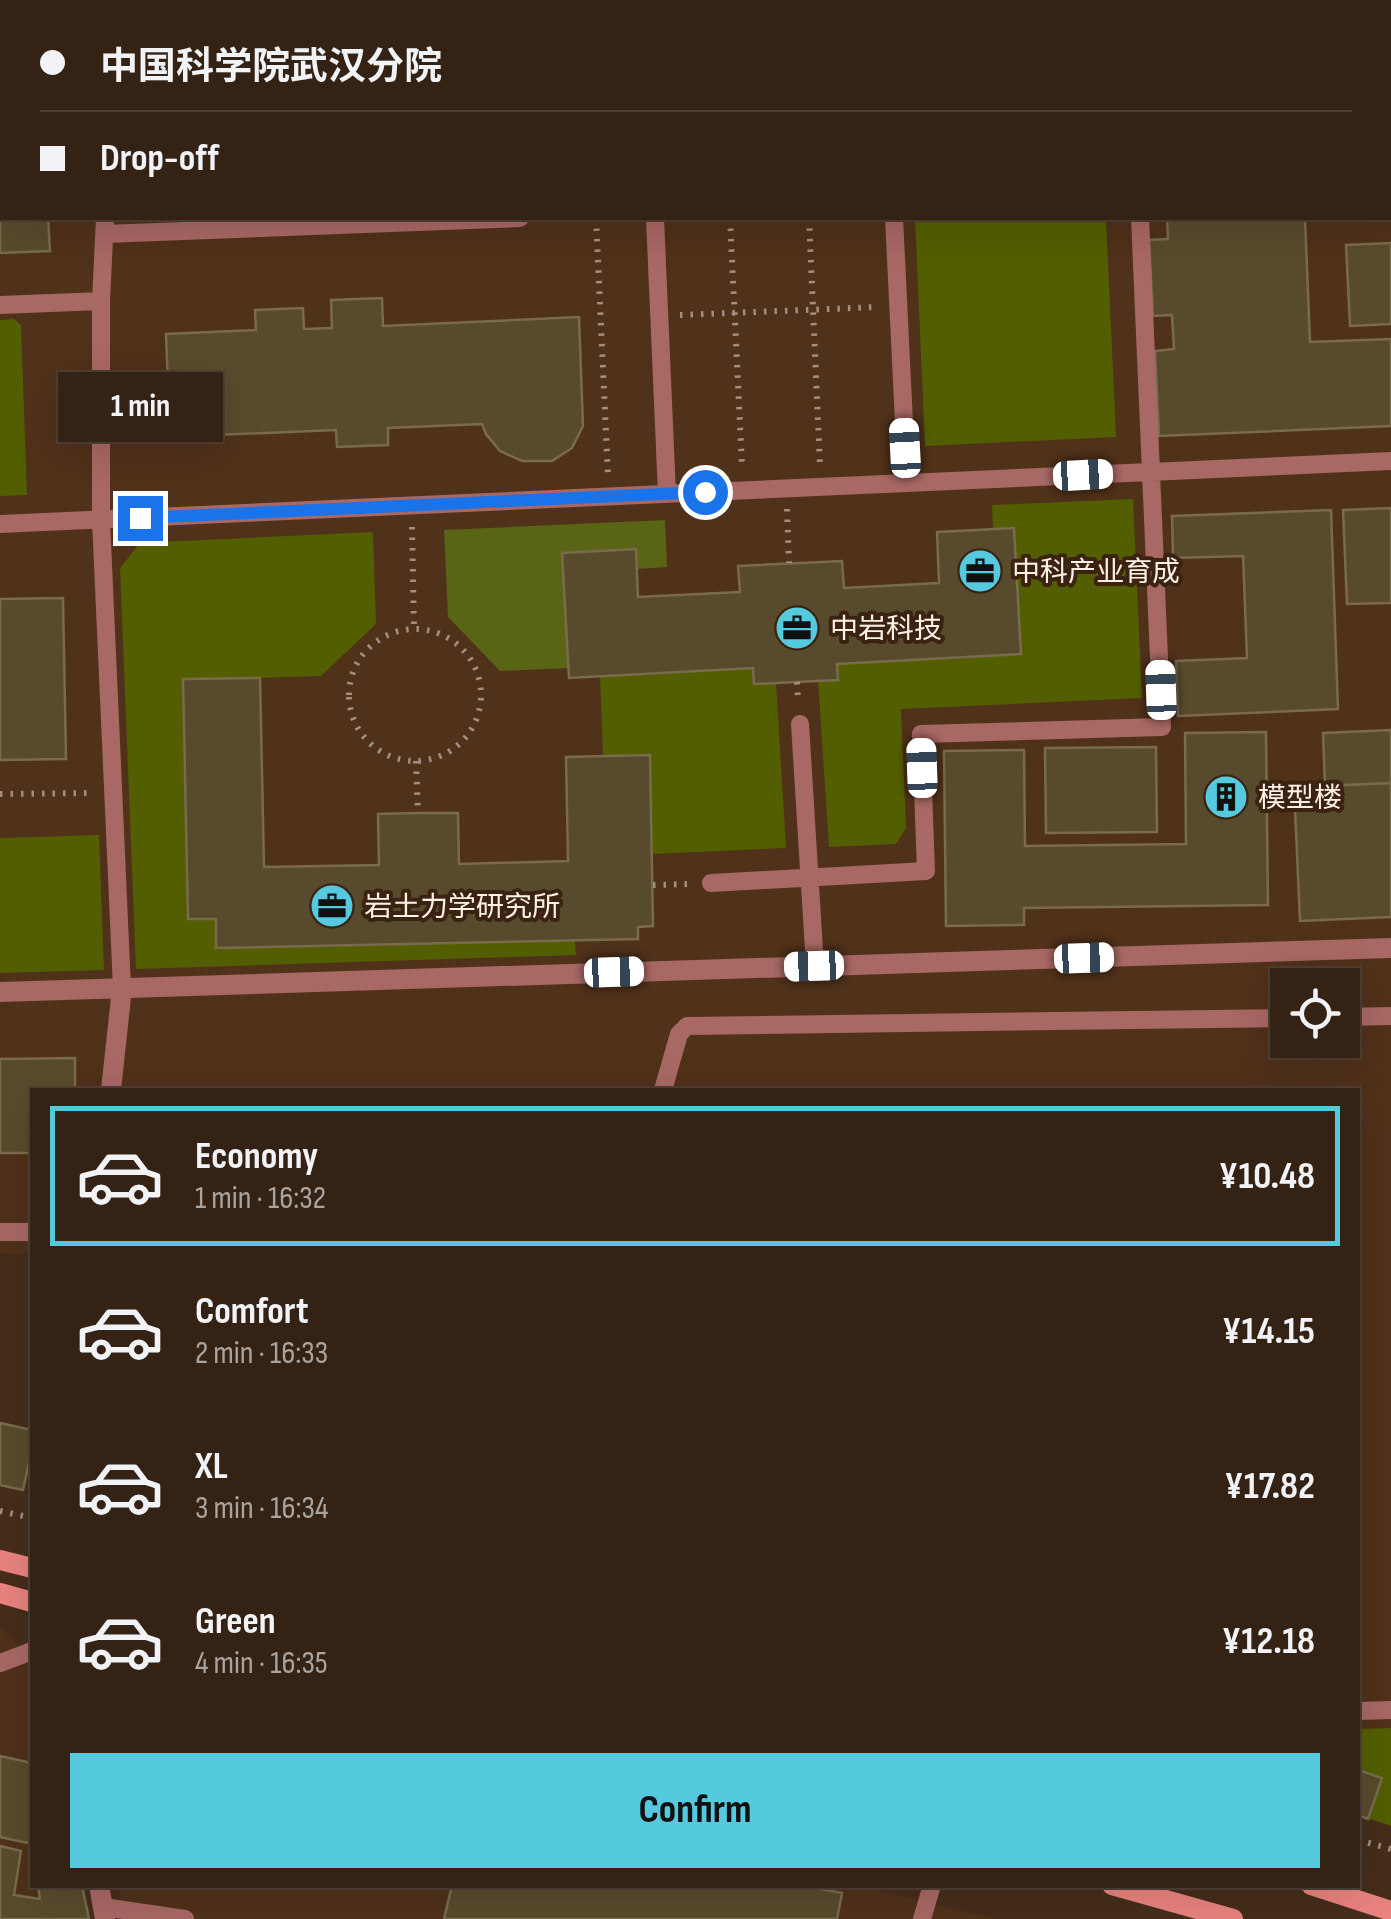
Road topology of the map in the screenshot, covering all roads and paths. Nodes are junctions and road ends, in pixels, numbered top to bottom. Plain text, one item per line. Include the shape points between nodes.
1 (416, 220) edge
2 (596, 220) edge
3 (655, 220) edge
4 (730, 220) edge
5 (808, 220) edge
6 (894, 220) edge
7 (1140, 220) edge
8 (105, 226) edge
9 (101, 301) junction
10 (0, 305) edge
11 (898, 306) junction
12 (813, 310) junction
13 (735, 313) junction
14 (659, 316) junction
15 (1391, 461) edge
16 (1154, 472) junction
17 (907, 483) junction
18 (821, 486) junction
19 (786, 488) junction
20 (744, 490) junction
21 (667, 494) junction
22 (609, 496) junction
23 (411, 506) junction
24 (101, 520) junction
25 (0, 524) edge
26 (789, 563) dead end
27 (414, 628) junction
28 (800, 724) dead end
29 (416, 761) junction
30 (114, 793) junction
31 (0, 794) edge
32 (418, 813) dead end
33 (809, 878) junction
34 (711, 883) joint
35 (653, 885) dead end
36 (1391, 948) edge
37 (814, 966) junction
38 (122, 988) junction
39 (0, 992) edge
40 (1391, 1016) edge
41 (1360, 1017) edge
42 (1270, 1018) edge
43 (111, 1088) edge
44 (664, 1088) edge
45 (0, 1232) edge
46 (30, 1232) edge
47 (0, 1511) edge
48 (30, 1518) edge
49 (0, 1560) edge
50 (30, 1568) edge
51 (0, 1593) edge
52 (30, 1601) edge
53 (30, 1652) edge
54 (0, 1663) edge
55 (1391, 1710) edge
56 (1360, 1711) edge
57 (1360, 1841) edge
58 (1391, 1849) edge
59 (100, 1888) edge
60 (931, 1888) edge
61 (1123, 1888) edge
62 (1320, 1888) edge
63 (1391, 1911) edge
64 (104, 1913) edge
65 (185, 1919) edge
66 (922, 1919) edge
67 (1233, 1919) edge

1 - 8 lane
2 - 22 path
3 - 14 lane
4 - 13 path
5 - 12 path
6 - 11 lane
7 - 16 lane
8 - 9 lane
9 - 10 lane
9 - 24 lane
11 - 12 path
11 - 17 lane
12 - 13 path
12 - 18 path
13 - 14 path
13 - 20 path
14 - 21 lane
15 - 16 lane
16 - 17 lane
16 - 33 lane via 1162,727 921,734 926,871
17 - 18 lane
18 - 19 lane
19 - 20 lane
19 - 26 path
20 - 21 lane
21 - 22 lane
22 - 23 lane
23 - 24 lane
23 - 27 path
24 - 25 lane
24 - 30 lane
27 - 29 path via 458,644 480,683 472,728 448,751
27 - 29 path via 376,640 361,655 348,694 361,734 395,758
28 - 33 lane
29 - 32 path
30 - 31 path
30 - 38 lane
33 - 34 lane
33 - 37 lane
34 - 35 path
36 - 37 street
37 - 38 street
38 - 39 street
38 - 43 street
40 - 41 lane
42 - 44 lane via 686,1026
45 - 46 lane
47 - 48 path
49 - 50 main road
51 - 52 main road
53 - 54 lane
55 - 56 lane
57 - 58 path
59 - 64 street
60 - 66 lane
61 - 67 main road
62 - 63 main road
64 - 65 lane

